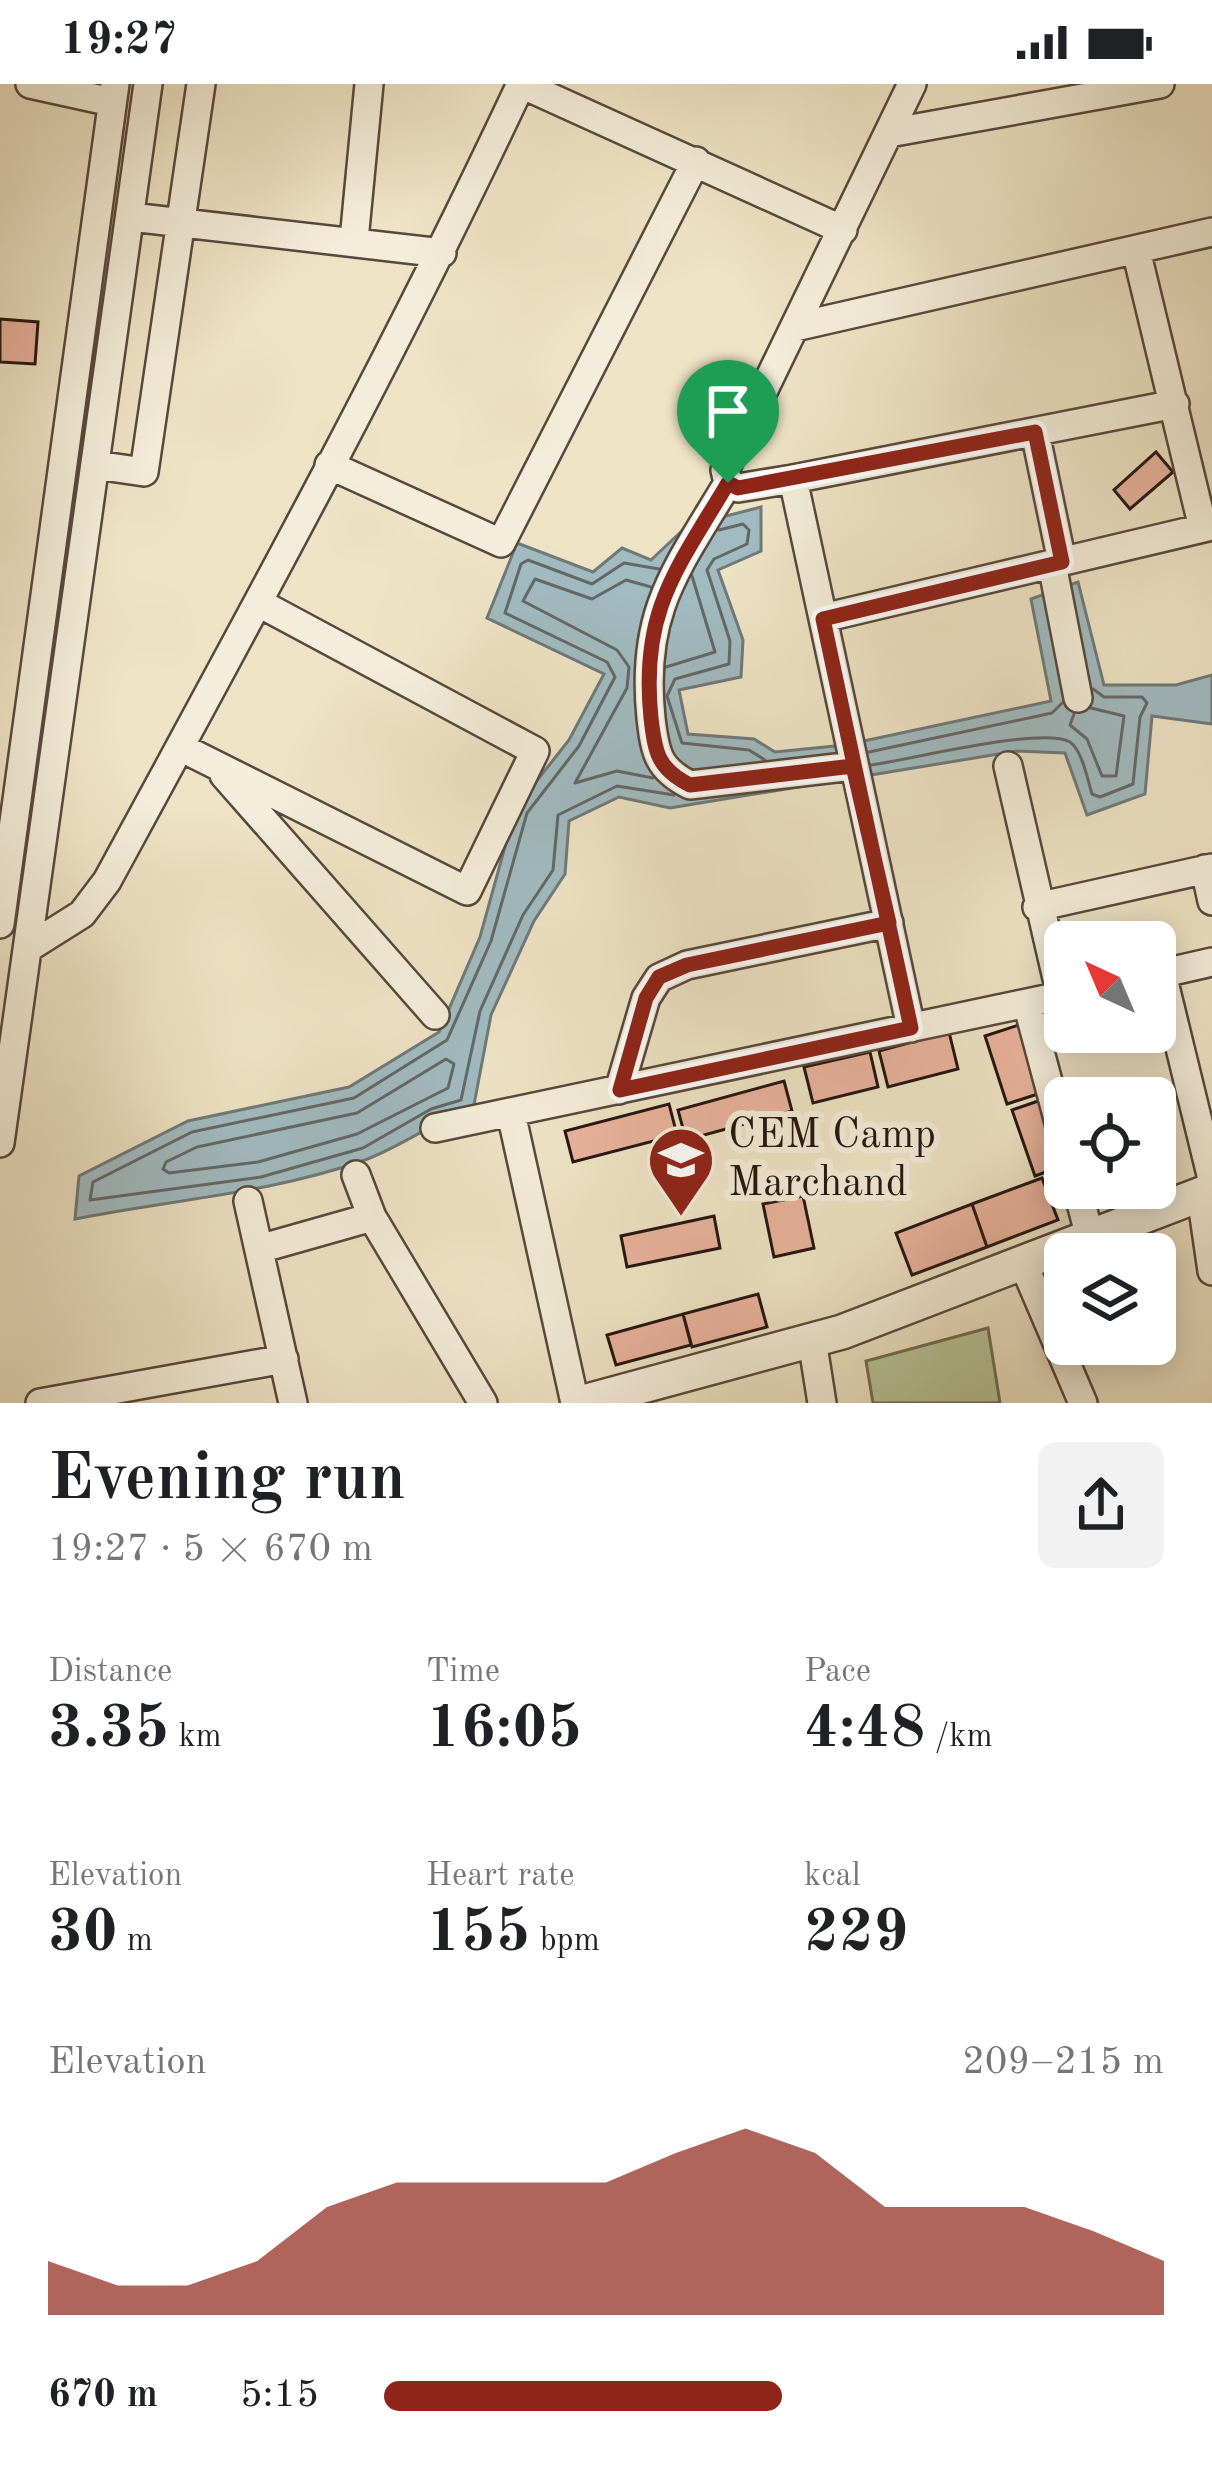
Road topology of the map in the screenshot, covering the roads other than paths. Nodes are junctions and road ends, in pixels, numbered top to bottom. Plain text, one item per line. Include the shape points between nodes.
1 (30, 84) edge
2 (148, 84) edge
3 (201, 84) edge
4 (369, 84) edge
5 (521, 84) edge
6 (1160, 84) edge
7 (901, 88) edge
8 (114, 93) edge
9 (889, 133) junction
10 (696, 161) junction
11 (131, 218) junction
12 (182, 223) junction
13 (843, 230) junction
14 (1212, 232) edge
15 (355, 240) junction
16 (1136, 250) junction
17 (442, 253) junction
18 (795, 327) junction
19 (1174, 404) junction
20 (1035, 432) junction
21 (96, 465) junction
22 (328, 465) junction
23 (793, 479) junction
24 (728, 483) junction
25 (1207, 527) edge
26 (1057, 563) junction
27 (260, 604) junction
28 (823, 619) junction
29 (1078, 698) dead end
30 (180, 747) junction
31 (213, 763) junction
32 (853, 766) junction
33 (1008, 766) dead end
34 (1209, 868) edge
35 (1212, 901) edge
36 (1037, 908) junction
37 (889, 923) junction
38 (0, 924) edge
39 (1044, 932) edge
40 (28, 948) junction
41 (1212, 962) edge
42 (1176, 971) edge
43 (1044, 1000) edge
44 (1027, 1003) junction
45 (435, 1015) dead end
46 (911, 1028) junction
47 (1176, 1052) edge
48 (1047, 1077) edge
49 (620, 1090) junction
50 (511, 1113) junction
51 (435, 1128) dead end
52 (0, 1143) edge
53 (356, 1175) dead end
54 (1208, 1188) edge
55 (248, 1201) dead end
56 (372, 1217) junction
57 (1100, 1233) edge
58 (259, 1249) junction
59 (1044, 1255) edge
60 (1022, 1263) junction
61 (1212, 1271) edge
62 (812, 1340) junction
63 (284, 1359) junction
64 (174, 1392) edge
65 (40, 1403) edge
66 (293, 1403) edge
67 (483, 1403) edge
68 (578, 1403) edge
69 (822, 1403) edge
70 (1083, 1403) edge

1 - 8 street
2 - 11 street
3 - 12 street
4 - 15 street
5 - 10 street
5 - 17 street
6 - 9 street
7 - 9 street
8 - 38 street
9 - 13 street
10 - 13 street
10 - 22 street via 501,543
11 - 12 street
11 - 21 street
12 - 15 street
12 - 21 street via 144,472
13 - 18 street
14 - 16 street
15 - 17 street
16 - 18 street
16 - 19 street
17 - 22 street
18 - 24 street via 725,470
19 - 20 street
19 - 25 street
20 - 23 street
20 - 26 street
21 - 40 street
22 - 27 street
23 - 24 street
23 - 28 street
24 - 32 street via 652,622 647,678 655,755 667,774 690,785
25 - 26 street
26 - 28 street
26 - 29 street
27 - 30 street
27 - 31 street via 535,751 467,891
28 - 32 street
30 - 31 street
30 - 40 street via 95,900
31 - 45 street
32 - 37 street
33 - 36 street
34 - 35 street
34 - 36 street
36 - 39 street
37 - 46 street
37 - 49 street via 659,977
40 - 52 street
41 - 42 street
43 - 44 street
44 - 46 street
44 - 48 street
46 - 49 street
47 - 54 street
49 - 50 street
50 - 51 street
50 - 68 street
53 - 56 street
54 - 57 street
54 - 61 street
55 - 58 street
56 - 58 street
56 - 67 street
58 - 63 street
59 - 60 street
60 - 62 street
60 - 70 street
62 - 68 street
62 - 69 street
63 - 64 street
63 - 66 street
64 - 65 street

